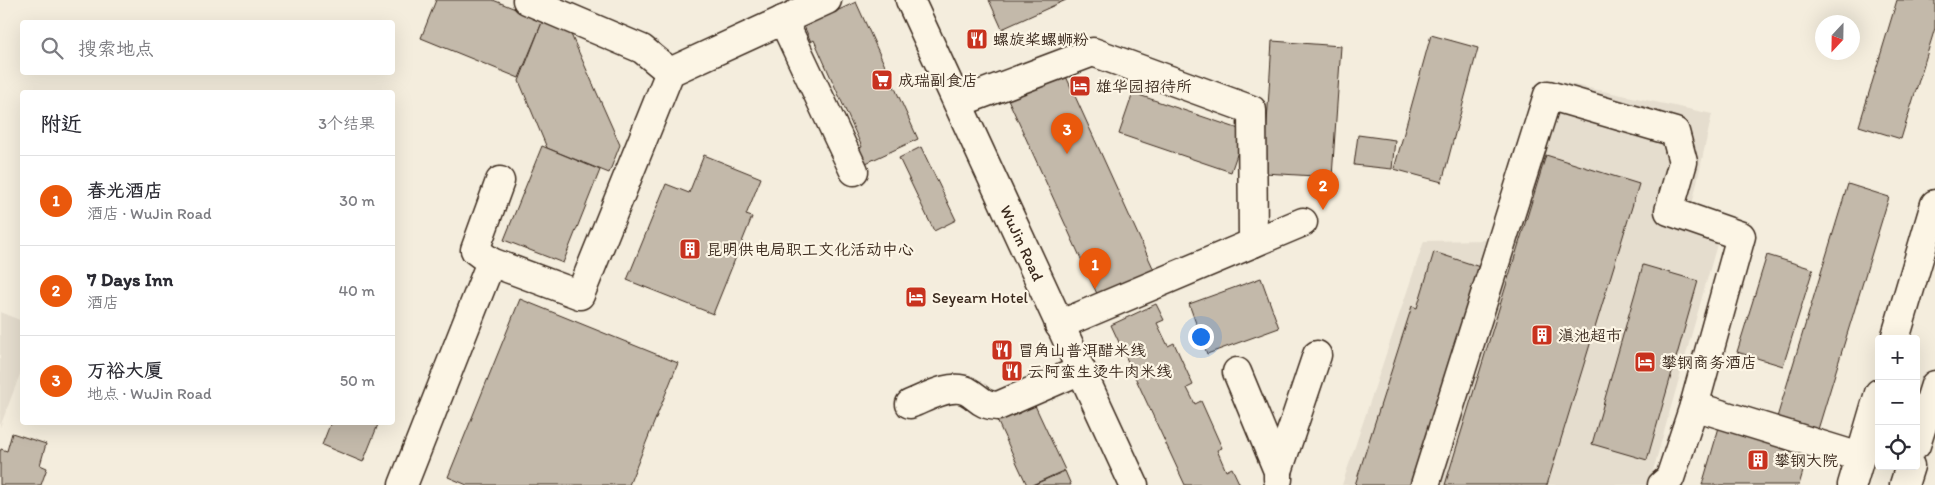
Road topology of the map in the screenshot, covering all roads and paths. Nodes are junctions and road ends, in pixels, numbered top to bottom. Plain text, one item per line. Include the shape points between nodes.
1 (527, 0) edge
2 (827, 0) edge
3 (910, 0) edge
4 (783, 20) junction
5 (670, 72) junction
6 (958, 103) junction
7 (854, 171) dead end
8 (500, 181) dead end
9 (1935, 204) edge
10 (1303, 222) dead end
11 (1253, 242) junction
12 (491, 262) junction
13 (1060, 324) junction
14 (1896, 335) edge
15 (1317, 354) dead end
16 (1081, 370) junction
17 (1237, 372) dead end
18 (1935, 385) edge
19 (910, 404) dead end
20 (1694, 406) junction
21 (1875, 406) edge
22 (1920, 432) edge
23 (1860, 457) junction
24 (1909, 470) edge
25 (1278, 478) edge
26 (403, 485) edge
27 (1134, 485) edge
28 (1425, 485) edge
29 (1662, 485) edge
30 (1852, 485) edge
31 (1904, 485) edge

1 - 5 street via 642,48
2 - 4 street
3 - 6 street, WuJin Road
4 - 5 street
4 - 7 street
5 - 12 street via 580,295
6 - 11 street via 1094,52 1252,110
6 - 13 street, WuJin Road
8 - 12 street via 475,250
9 - 14 street
10 - 11 street
11 - 13 street
12 - 26 street
13 - 16 street, WuJin Road
15 - 25 street
16 - 19 street via 998,406 985,405 966,391 952,388
16 - 27 street, WuJin Road
17 - 25 street
18 - 22 street
20 - 23 street
20 - 28 street via 1741,236 1669,211 1683,162 1675,132 1548,95
20 - 29 street via 1670,478
21 - 23 street
23 - 30 street
24 - 31 street

